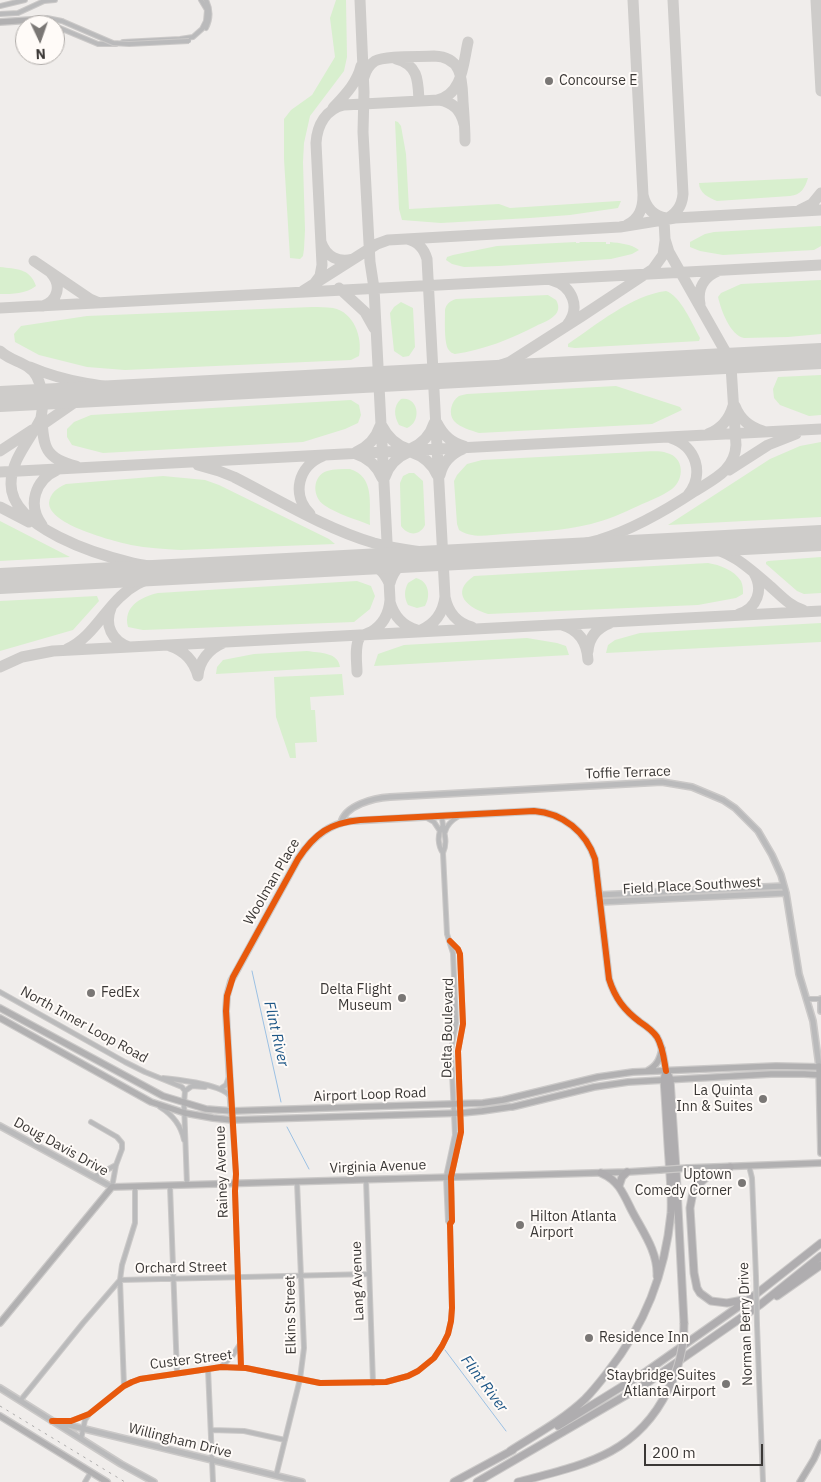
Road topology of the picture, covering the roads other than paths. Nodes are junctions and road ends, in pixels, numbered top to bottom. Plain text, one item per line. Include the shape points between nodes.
1 (25, 0) edge
2 (55, 0) edge
3 (201, 0) edge
4 (206, 0) edge
5 (0, 6) edge
6 (0, 14) edge
7 (15, 21) edge
8 (0, 22) edge
9 (65, 22) edge
10 (65, 30) edge
11 (461, 815) junction
12 (442, 816) junction
13 (423, 817) junction
14 (341, 822) junction
15 (441, 829) junction
16 (445, 832) junction
17 (443, 853) junction
18 (784, 886) junction
19 (706, 890) junction
20 (662, 892) junction
21 (740, 892) junction
22 (786, 893) junction
23 (599, 895) junction
24 (706, 897) junction
25 (663, 899) junction
26 (600, 902) junction
27 (450, 941) junction
28 (233, 977) joint
29 (0, 992) edge
30 (821, 999) edge
31 (806, 1000) junction
32 (0, 1008) edge
33 (821, 1011) edge
34 (0, 1018) edge
35 (662, 1049) junction
36 (819, 1052) edge
37 (820, 1067) edge
38 (666, 1071) junction
39 (645, 1072) junction
40 (230, 1075) junction
41 (820, 1075) edge
42 (159, 1077) junction
43 (667, 1080) junction
44 (220, 1089) junction
45 (185, 1091) junction
46 (151, 1102) junction
47 (232, 1102) junction
48 (184, 1103) junction
49 (460, 1104) junction
50 (453, 1105) junction
51 (232, 1111) junction
52 (185, 1113) junction
53 (454, 1113) junction
54 (461, 1113) junction
55 (232, 1120) junction
56 (91, 1122) dead end
57 (0, 1126) edge
58 (186, 1149) junction
59 (821, 1153) edge
60 (821, 1163) edge
61 (116, 1165) junction
62 (749, 1166) junction
63 (730, 1167) junction
64 (627, 1172) junction
65 (601, 1173) junction
66 (449, 1177) junction
67 (93, 1178) junction
68 (366, 1179) junction
69 (297, 1182) junction
70 (236, 1184) junction
71 (187, 1185) junction
72 (170, 1186) junction
73 (619, 1186) junction
74 (112, 1187) junction
75 (135, 1187) junction
76 (821, 1243) edge
77 (821, 1256) edge
78 (821, 1265) edge
79 (369, 1274) junction
80 (302, 1276) junction
81 (238, 1278) junction
82 (120, 1280) junction
83 (173, 1280) junction
84 (657, 1282) junction
85 (748, 1299) junction
86 (761, 1304) junction
87 (0, 1323) edge
88 (240, 1344) junction
89 (221, 1367) junction
90 (241, 1367) junction
91 (208, 1369) junction
92 (177, 1373) junction
93 (300, 1379) junction
94 (373, 1383) junction
95 (124, 1386) junction
96 (0, 1388) edge
97 (20, 1401) junction
98 (89, 1414) junction
99 (0, 1416) edge
100 (52, 1421) junction
101 (84, 1429) junction
102 (211, 1430) junction
103 (80, 1439) junction
104 (285, 1440) junction
105 (821, 1443) edge
106 (510, 1451) junction
107 (212, 1460) junction
108 (91, 1472) junction
109 (276, 1476) junction
110 (85, 1482) edge
111 (108, 1482) edge
112 (154, 1482) edge
113 (213, 1482) edge
114 (302, 1482) edge
115 (454, 1482) edge
116 (478, 1482) edge
117 (518, 1482) edge
118 (763, 1482) edge
119 (800, 1482) edge

1 - 5 street
2 - 6 street via 41,2 18,13
3 - 10 street, bridge via 207,10 206,21 201,31 190,38 106,45
4 - 9 street, bridge via 210,14 208,26 189,41 117,43
7 - 8 main road
11 - 12 street, Woolman Place
11 - 16 street via 450,822
11 - 23 street, Woolman Place via 542,812 559,817 584,836 593,852
12 - 13 street, Woolman Place
12 - 15 street, Delta Boulevard
13 - 14 street, Woolman Place
13 - 15 street
14 - 18 street, Toffie Terrace via 356,806 383,797 674,783 713,795 744,816 758,831 778,865
14 - 28 street, Woolman Place via 323,831 305,848
15 - 16 street
15 - 17 street, Delta Boulevard via 439,847
16 - 17 street, Delta Boulevard
17 - 27 street, Delta Boulevard
18 - 21 street, Field Place Southwest
18 - 22 street, Toffie Terrace
19 - 20 street, Field Place Southwest
19 - 21 street, Field Place Southwest
19 - 24 street
20 - 23 street, Field Place Southwest
20 - 25 street
21 - 22 street, Field Place Southwest
21 - 24 street, Field Place Southwest
22 - 31 street, Toffie Terrace
23 - 26 street, Woolman Place
24 - 25 street, Field Place Southwest
25 - 26 street, Field Place Southwest
26 - 35 street, Woolman Place via 613,991 624,1009 652,1031
27 - 49 street, Delta Boulevard via 460,954 463,1024 458,1051
27 - 50 street, Delta Boulevard via 456,1023 450,1050
28 - 40 street, Rainey Avenue via 226,1006
29 - 42 street, North Inner Loop Road via 125,1062
30 - 31 street
30 - 33 street
31 - 36 street, Toffie Terrace
32 - 48 main road, Airport Loop Road via 146,1088
34 - 46 main road, Airport Loop Road
35 - 38 street
35 - 39 main road via 656,1066
36 - 37 street, Toffie Terrace
37 - 38 main road, Airport Loop Road
37 - 41 main road, Toffie Terrace
38 - 39 main road, Airport Loop Road
38 - 43 highway
39 - 49 main road, Airport Loop Road via 613,1074 503,1100
40 - 44 street via 226,1085
40 - 47 street, Rainey Avenue
41 - 43 main road, Airport Loop Road via 770,1074
41 - 59 main road, Toffie Terrace
42 - 44 street, North Inner Loop Road
42 - 45 street, North Inner Loop Road
43 - 54 main road, Airport Loop Road via 609,1084 511,1107
43 - 84 highway via 671,1212
43 - 117 highway, bridge via 676,1169 684,1323 681,1356 675,1374 664,1398 648,1420 615,1450 578,1466
44 - 45 street via 192,1086
44 - 47 street
45 - 48 street
46 - 52 main road, Airport Loop Road
46 - 58 street, Airport Loop Road via 176,1121
47 - 51 street, Rainey Avenue
48 - 51 main road, Airport Loop Road
48 - 52 street
49 - 50 main road, Airport Loop Road
49 - 54 street, Delta Boulevard
50 - 51 main road, Airport Loop Road
50 - 53 street, Delta Boulevard
51 - 55 street, Rainey Avenue
52 - 55 main road, Airport Loop Road
52 - 58 street
53 - 54 main road, Airport Loop Road
53 - 55 main road, Airport Loop Road
53 - 66 street, Delta Boulevard via 455,1135
54 - 66 street, Delta Boulevard via 460,1141
55 - 70 street, Rainey Avenue
56 - 61 street via 122,1143
57 - 67 street, Doug Davis Drive
58 - 71 street
60 - 62 main road, Virginia Avenue
61 - 67 street
61 - 74 street
62 - 63 main road, Virginia Avenue
62 - 118 street, Norman Berry Drive, bridge
63 - 64 main road, Virginia Avenue, bridge
63 - 85 highway via 708,1176 693,1192 690,1208 694,1273 700,1293 711,1301 727,1303
64 - 65 main road, Virginia Avenue
64 - 73 highway
65 - 66 main road, Virginia Avenue
65 - 73 highway
66 - 68 main road, Virginia Avenue
66 - 94 street, Custer Street via 452,1221 450,1328 442,1346 428,1364 408,1376
67 - 74 street, Doug Davis Drive
68 - 69 main road, Virginia Avenue
68 - 79 street, Lang Avenue
69 - 70 main road, Virginia Avenue
69 - 80 street, Elkins Street
70 - 71 main road, Virginia Avenue
70 - 81 street, Rainey Avenue
71 - 72 main road, Virginia Avenue
72 - 75 main road, Virginia Avenue
72 - 83 street
73 - 84 highway via 653,1250
74 - 75 main road, Virginia Avenue
74 - 87 main road
75 - 82 street via 134,1223
76 - 85 highway
77 - 86 highway
78 - 86 highway via 775,1298
79 - 80 street, Orchard Street
79 - 94 street, Lang Avenue
80 - 81 street, Orchard Street
80 - 93 street, Elkins Street via 304,1348
81 - 83 street, Orchard Street
81 - 88 street, Rainey Avenue
82 - 83 street, Orchard Street
82 - 95 street
82 - 97 street, Orchard Street
83 - 92 street
84 - 106 highway via 634,1337 595,1388 559,1420
85 - 106 highway via 648,1371
86 - 116 highway via 647,1383
88 - 89 street
88 - 90 street, Rainey Avenue
89 - 90 street, Custer Street
89 - 91 street, Custer Street
90 - 93 street, Custer Street
91 - 92 street, Custer Street
91 - 102 street
92 - 95 street, Custer Street via 140,1379
93 - 94 street, Custer Street via 320,1383
93 - 104 street, Elkins Street
95 - 98 street, Custer Street
96 - 97 street
97 - 100 street
98 - 100 street, Custer Street via 71,1421
98 - 101 street
99 - 108 main road
100 - 101 street, Willingham Drive
100 - 103 street
101 - 103 street
101 - 107 street, Willingham Drive
102 - 104 street via 244,1430
102 - 107 street
103 - 112 street
104 - 109 street, Elkins Street
105 - 119 main road
106 - 115 highway
107 - 109 street, Willingham Drive
107 - 113 street
108 - 110 street
108 - 111 main road
109 - 114 street, Willingham Drive

